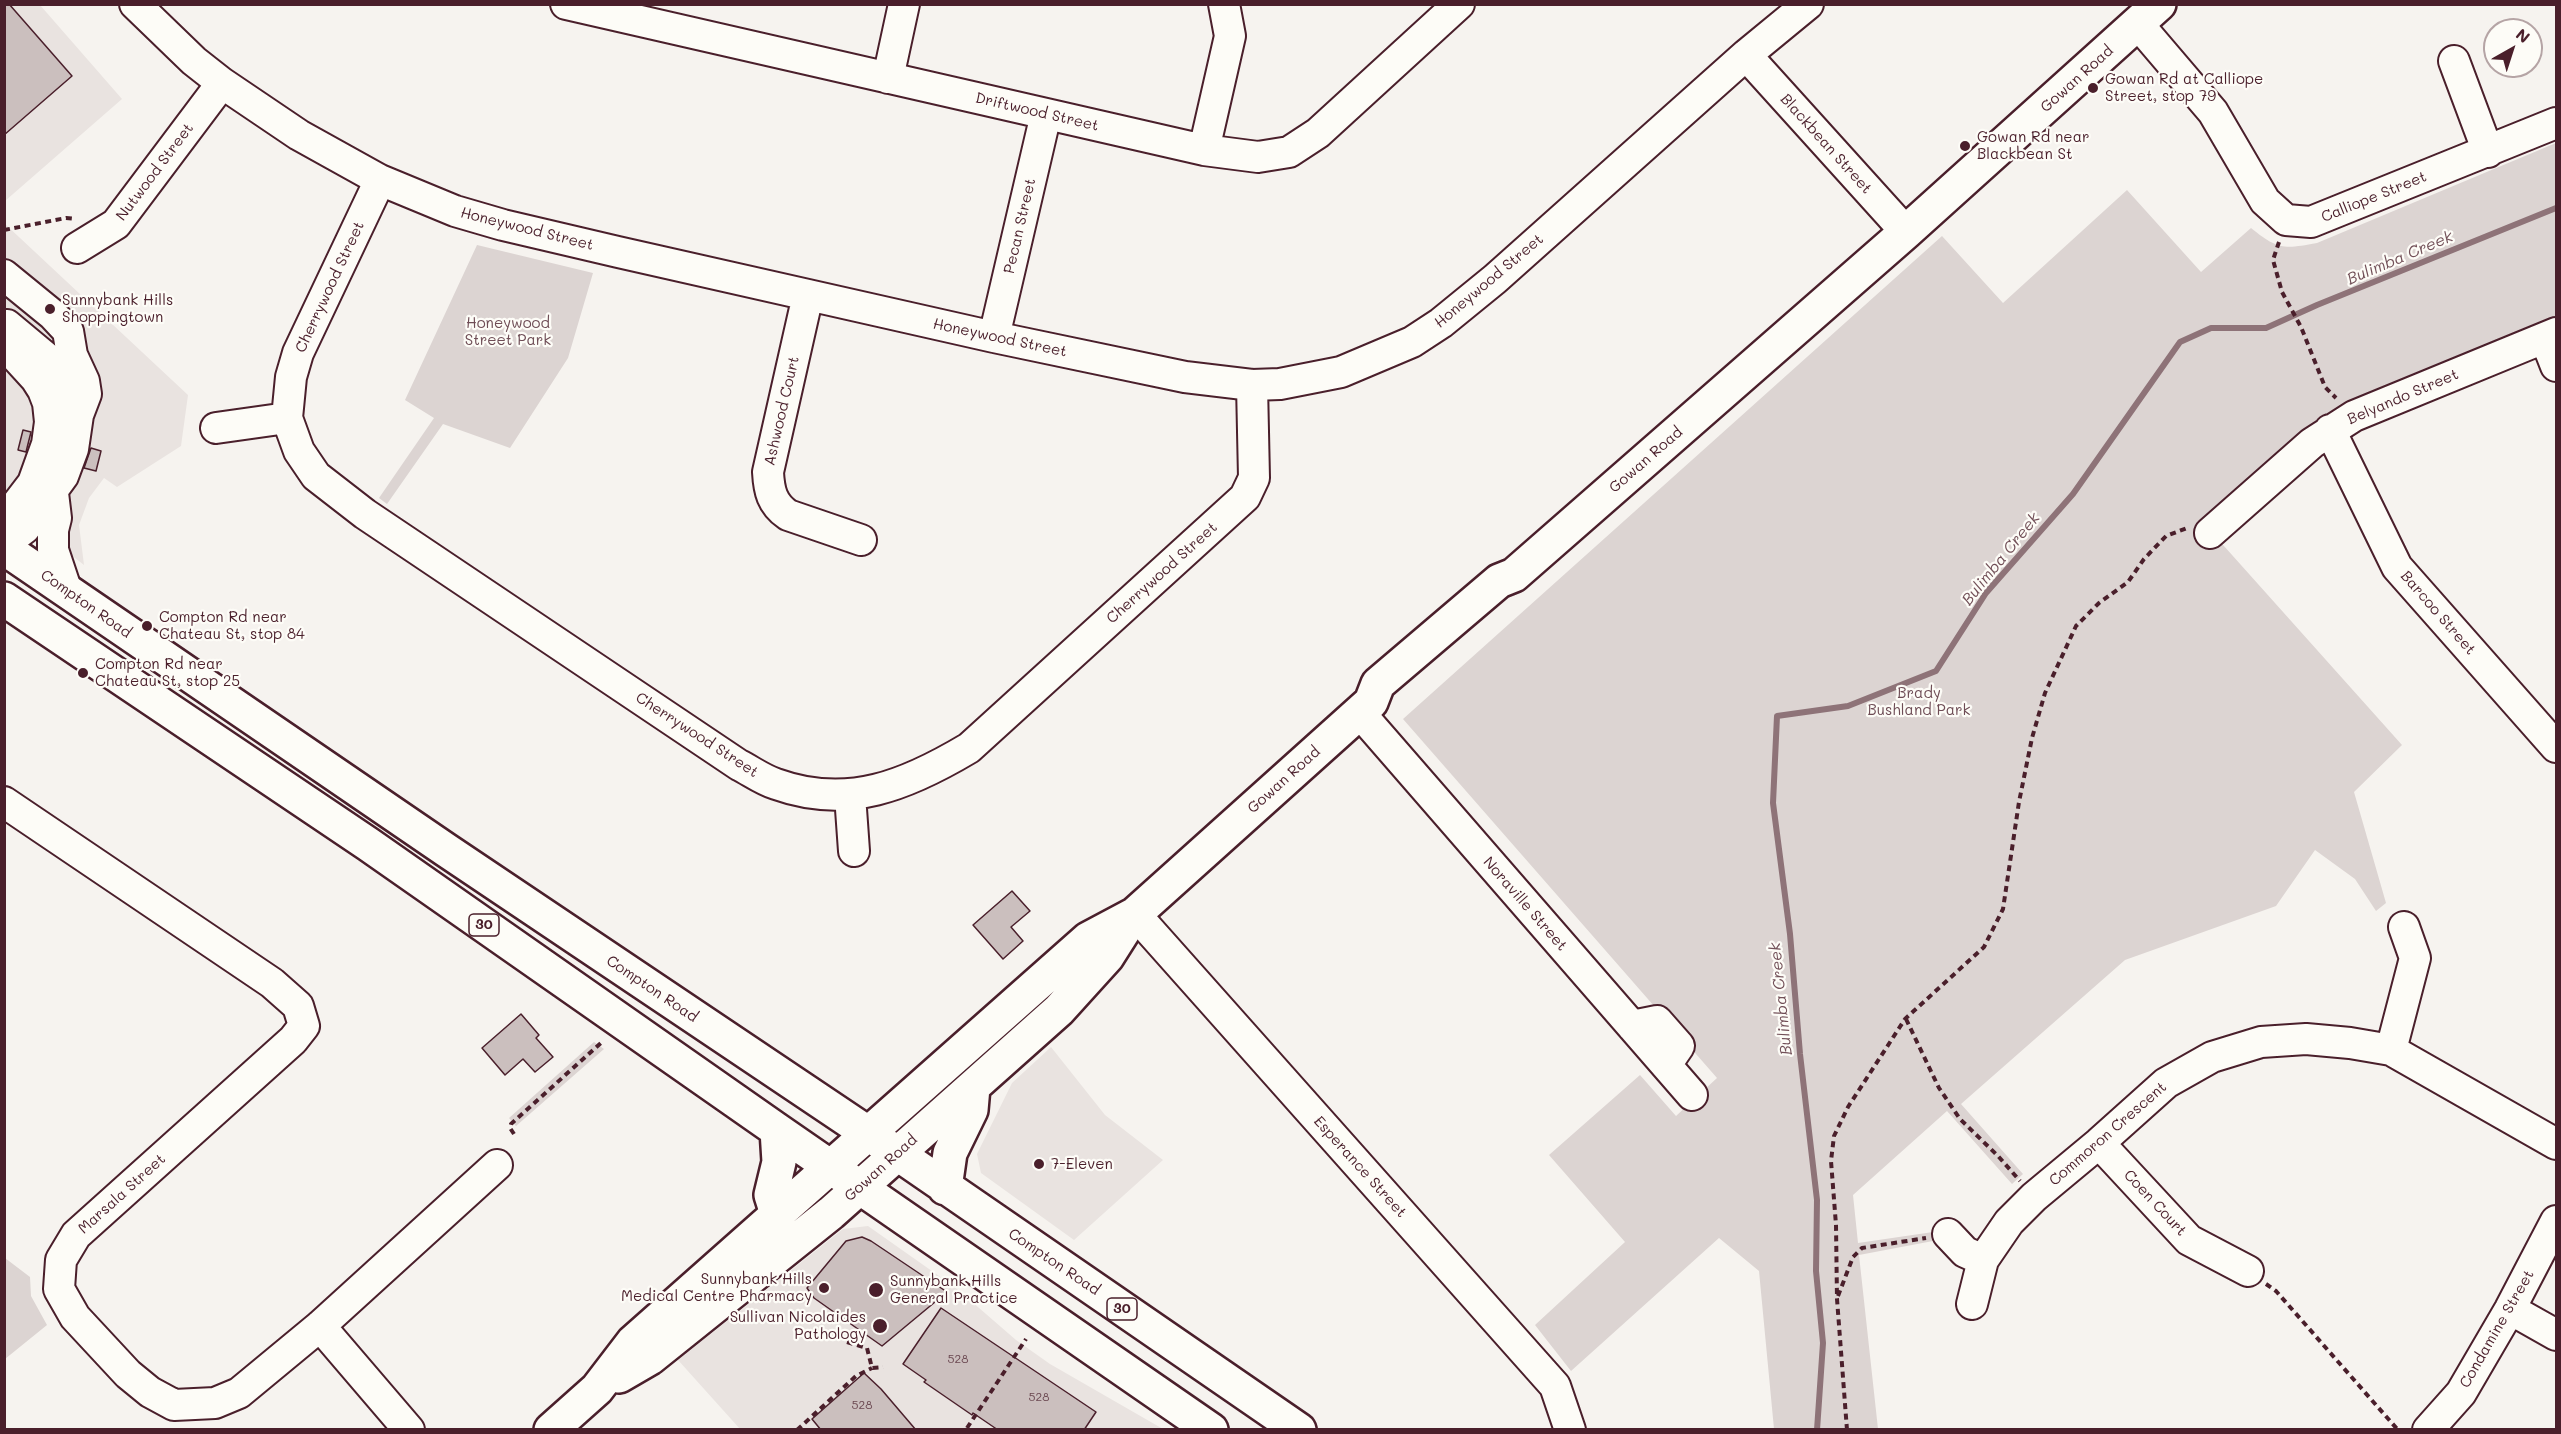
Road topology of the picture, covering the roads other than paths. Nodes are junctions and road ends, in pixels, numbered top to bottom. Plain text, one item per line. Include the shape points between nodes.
1 (135, 4) edge
2 (566, 4) edge
3 (904, 4) edge
4 (1224, 4) edge
5 (1459, 4) edge
6 (1808, 4) edge
7 (2149, 14) edge
8 (1746, 56) junction
9 (2454, 61) dead end
10 (888, 78) junction
11 (222, 83) junction
12 (1046, 114) junction
13 (2556, 123) edge
14 (1204, 150) junction
15 (2488, 152) junction
16 (380, 180) junction
17 (1906, 232) junction
18 (77, 248) dead end
19 (4, 275) edge
20 (808, 295) junction
21 (8, 311) edge
22 (2551, 335) edge
23 (994, 337) junction
24 (4, 344) edge
25 (72, 355) junction
26 (22, 358) edge
27 (2556, 366) edge
28 (1252, 385) junction
29 (78, 415) junction
30 (287, 418) junction
31 (216, 428) dead end
32 (2331, 430) junction
33 (38, 467) junction
34 (4, 486) edge
35 (53, 493) junction
36 (4, 521) edge
37 (2210, 533) road end
38 (861, 540) dead end
39 (4, 546) edge
40 (67, 592) junction
41 (4, 599) edge
42 (1365, 707) junction
43 (2556, 747) edge
44 (850, 795) junction
45 (4, 802) edge
46 (854, 851) dead end
47 (1135, 914) junction
48 (2404, 927) dead end
49 (2391, 1050) junction
50 (973, 1088) junction
51 (1692, 1095) dead end
52 (777, 1130) junction
53 (868, 1134) junction
54 (2099, 1143) junction
55 (2556, 1144) edge
56 (897, 1154) junction
57 (497, 1165) dead end
58 (830, 1167) junction
59 (859, 1187) junction
60 (945, 1188) junction
61 (777, 1214) junction
62 (2556, 1221) edge
63 (1948, 1234) road end
64 (1983, 1260) junction
65 (2248, 1271) road end
66 (1972, 1304) dead end
67 (2510, 1309) junction
68 (320, 1326) junction
69 (2556, 1335) edge
70 (597, 1389) junction
71 (171, 1417) edge
72 (409, 1430) edge
73 (551, 1430) edge
74 (1212, 1430) edge
75 (1299, 1430) edge
76 (1570, 1430) edge
77 (2428, 1430) edge

1 - 11 street, Honeywood Street
2 - 10 street, Driftwood Street
3 - 10 street
4 - 14 street via 1230,36
5 - 14 street, Driftwood Street via 1318,133 1289,152 1258,158
6 - 8 street, Honeywood Street
7 - 15 street, Calliope Street via 2265,201 2286,220 2311,222
7 - 17 main road, Gowan Road
8 - 17 street, Blackbean Street
8 - 28 street, Honeywood Street via 1441,323 1412,342 1341,372 1280,384
9 - 15 street
10 - 12 street, Driftwood Street
11 - 16 street, Honeywood Street via 299,135
11 - 18 street, Nutwood Street via 116,224
12 - 14 street, Driftwood Street
12 - 23 street, Pecan Street
13 - 15 street, Calliope Street
16 - 20 street, Honeywood Street via 454,211 503,225
16 - 30 street, Cherrywood Street via 298,353
17 - 42 main road, Gowan Road via 1514,575 1499,581 1399,664 1378,684
19 - 25 street via 63,325 68,331
20 - 23 street, Honeywood Street
20 - 38 street, Ashwood Court via 768,472 769,488 772,499 788,515
21 - 25 street via 49,334
21 - 26 street
22 - 27 street
22 - 32 street, Belyando Street via 2354,416
23 - 28 street, Honeywood Street via 1185,377
24 - 26 street
25 - 29 street via 86,394
26 - 29 street via 56,369
26 - 33 street via 48,403 49,433
28 - 44 street, Cherrywood Street via 1254,478 1245,497 969,748 927,773 886,788
29 - 35 street via 68,465
30 - 31 street
30 - 44 street, Cherrywood Street via 300,451 316,476 365,514 739,765 776,784 818,794
32 - 37 street, Belyando Street
32 - 43 street, Barcoo Street via 2397,567
33 - 34 street
33 - 36 street via 33,483
35 - 39 street via 25,528
35 - 40 street via 57,518 53,550
39 - 40 main road, Compton Road / 30
40 - 53 main road, Compton Road / 30
41 - 52 main road, 30 via 368,844
42 - 47 main road, Gowan Road
42 - 51 street, Noraville Street
44 - 46 street
45 - 71 street, Marsala Street via 272,983 298,1006 304,1026 76,1235 61,1260 60,1289 75,1317
47 - 50 main road, Gowan Road via 1107,957 1059,1010
47 - 53 main road, Gowan Road via 1088,939
47 - 76 street, Esperance Street via 1555,1386
48 - 49 street via 2415,958
49 - 54 street, Commoron Crescent via 2306,1039 2261,1042 2212,1057 2166,1083
49 - 55 street, Commoron Crescent
50 - 56 main road, Gowan Road
50 - 60 main road via 971,1110 950,1153
52 - 58 main road, 30
52 - 61 main road via 779,1162 771,1195
53 - 56 main road, Compton Road / 30
53 - 58 main road, Gowan Road
54 - 64 street, Commoron Crescent via 2009,1222
54 - 65 street, Coen Court via 2189,1240
56 - 59 main road, Gowan Road
56 - 60 main road, Compton Road / 30
57 - 68 street, Marsala Street
58 - 59 main road, 30
58 - 61 main road, Gowan Road
59 - 70 main road, Gowan Road via 650,1358
59 - 74 main road, 30
60 - 75 main road, Compton Road / 30
61 - 70 main road, Gowan Road via 633,1342
62 - 67 street, Condamine Street
63 - 64 street via 1965,1252
64 - 66 street, Commoron Crescent
67 - 69 street
67 - 77 street, Condamine Street via 2461,1393
68 - 71 street, Marsala Street via 239,1393
68 - 72 street
70 - 73 main road, Gowan Road

